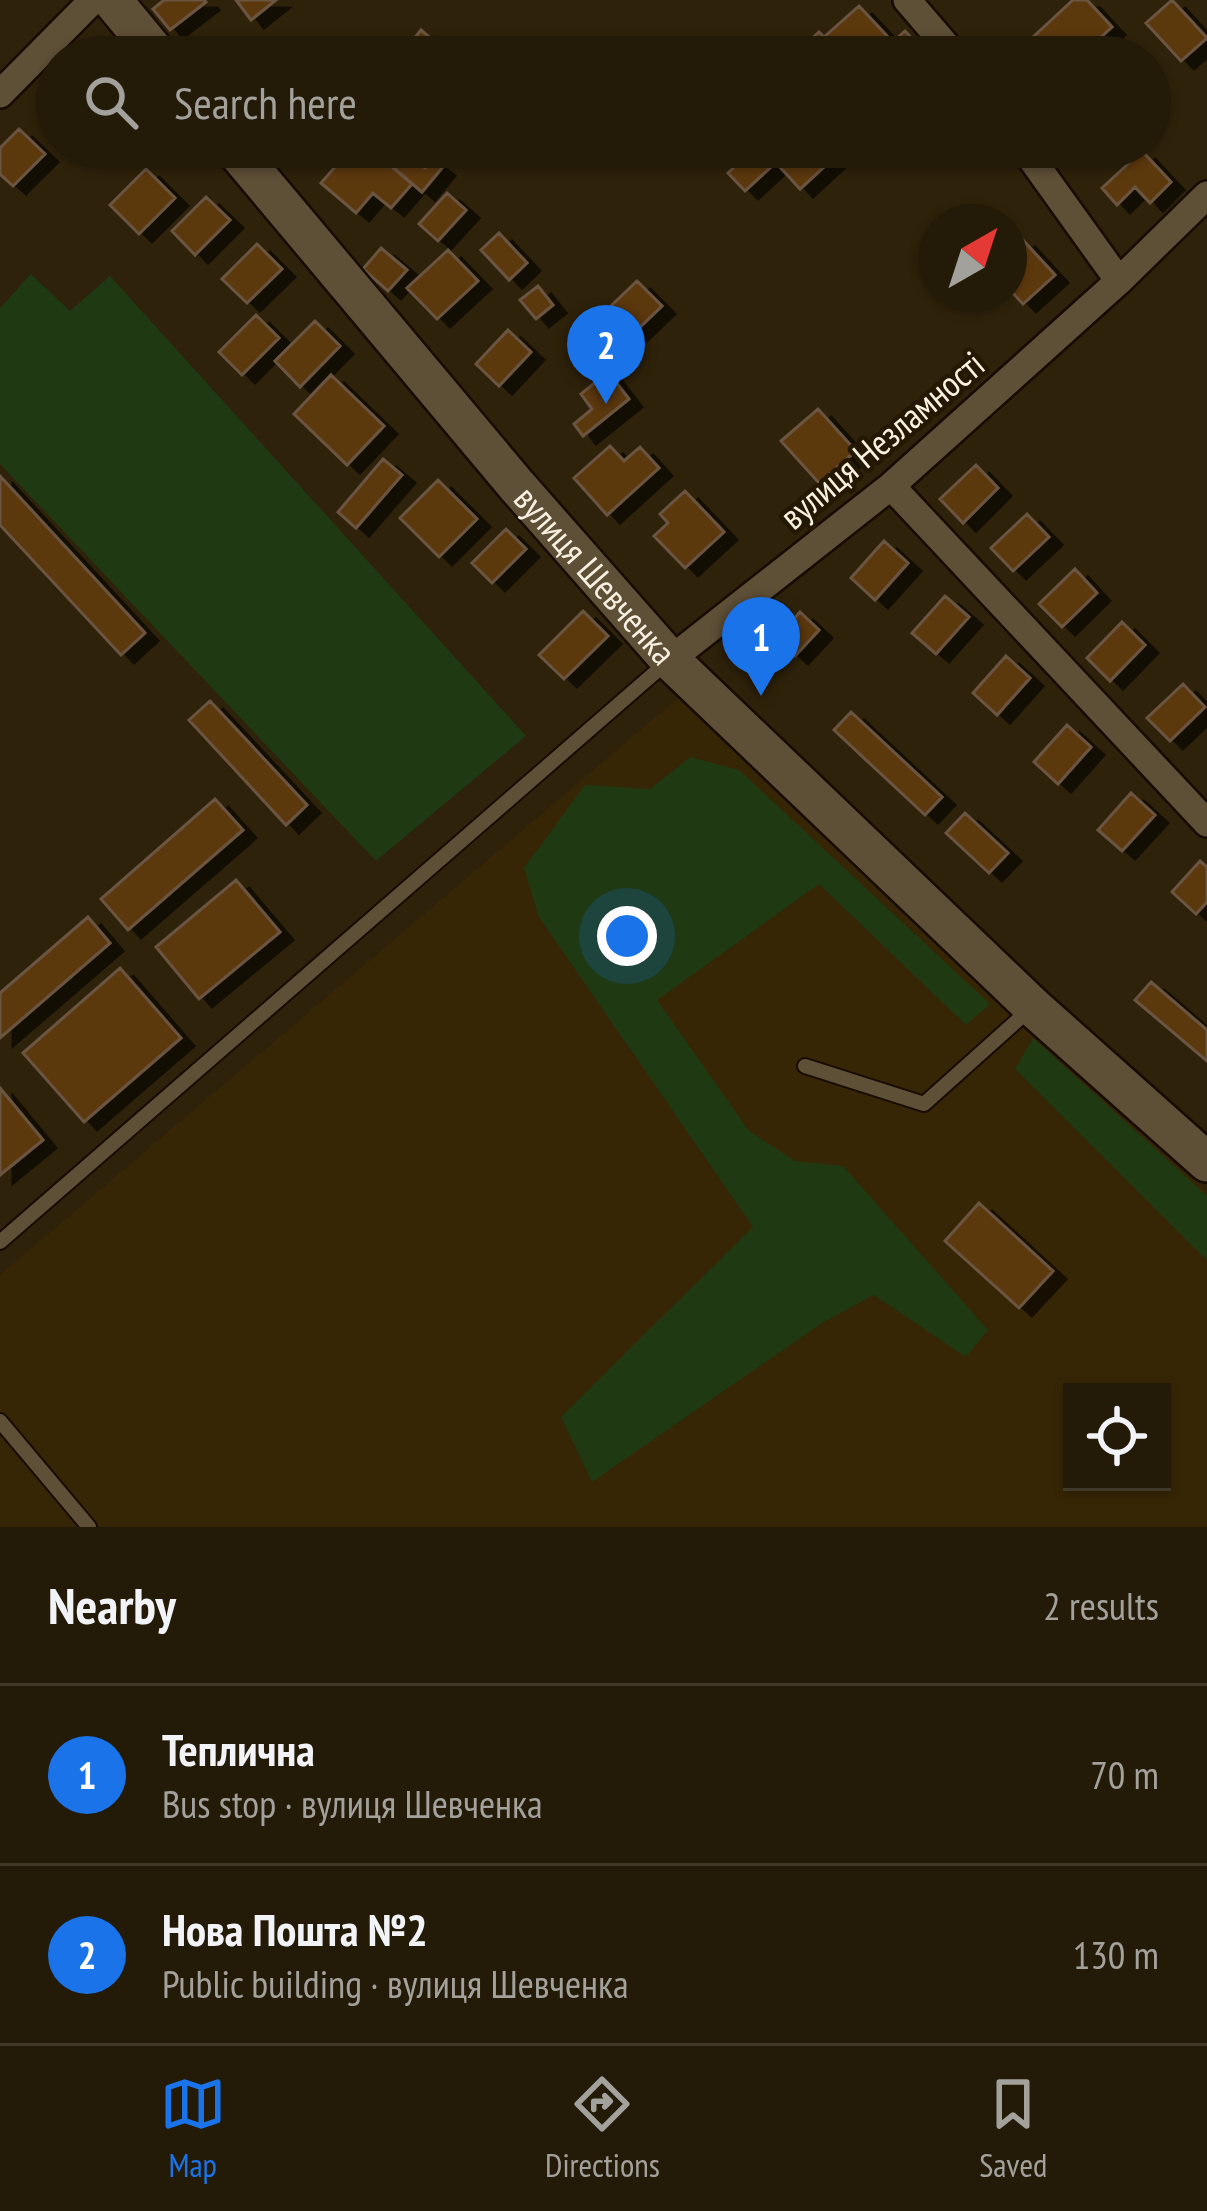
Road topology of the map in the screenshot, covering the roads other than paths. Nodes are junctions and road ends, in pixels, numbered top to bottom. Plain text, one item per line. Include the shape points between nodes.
1 (93, 0) edge
2 (112, 0) edge
3 (908, 0) edge
4 (57, 36) edge
5 (142, 36) edge
6 (938, 36) edge
7 (36, 58) edge
8 (0, 94) edge
9 (250, 168) edge
10 (1038, 168) edge
11 (1207, 195) edge
12 (1119, 281) junction
13 (891, 486) junction
14 (670, 660) junction
15 (1207, 823) edge
16 (1033, 1007) junction
17 (806, 1066) dead end
18 (1207, 1162) edge
19 (0, 1242) edge
20 (0, 1421) edge
21 (89, 1527) edge

1 - 4 street
2 - 5 street
3 - 6 street
7 - 8 street
9 - 14 street, вулиця Шевченка
10 - 12 street
11 - 12 street, вулиця Незламності
12 - 13 street, вулиця Незламності
13 - 14 street, вулиця Незламності
13 - 15 street
14 - 16 street, вулиця Шевченка
14 - 19 lane
16 - 17 lane via 924,1104
16 - 18 street, вулиця Шевченка
20 - 21 lane

